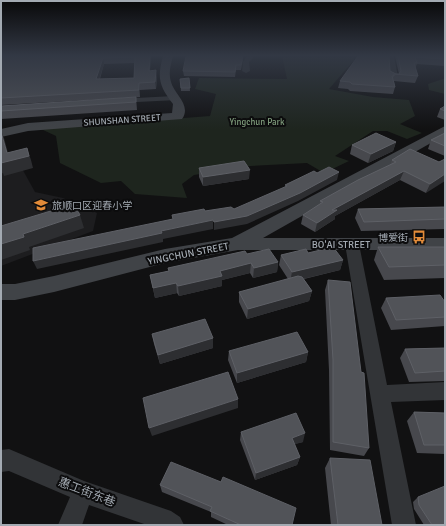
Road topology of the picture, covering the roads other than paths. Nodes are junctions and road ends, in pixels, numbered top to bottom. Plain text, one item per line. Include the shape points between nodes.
1 (165, 81) edge
2 (174, 98) junction
3 (104, 102) edge
4 (445, 130) edge
5 (1, 133) edge
6 (237, 244) junction
7 (352, 244) junction
8 (445, 244) edge
9 (1, 292) edge
10 (445, 391) edge
11 (380, 394) junction
12 (1, 461) edge
13 (83, 492) junction
14 (70, 525) edge
15 (172, 525) edge
16 (404, 525) edge

1 - 2 street, SHUNSHAN STREET via 165,86
2 - 3 street
2 - 5 street, SHUNSHAN STREET via 179,104 178,116 28,127
4 - 6 street, YINGCHUN STREET
6 - 7 street, BO'AI STREET
6 - 9 street, YINGCHUN STREET via 165,256 15,292
7 - 8 street, BO'AI STREET
7 - 11 street
10 - 11 street
11 - 16 street
12 - 13 street, 惠工街东巷 via 9,460
13 - 14 street
13 - 15 street, 惠工街东巷 via 164,519

